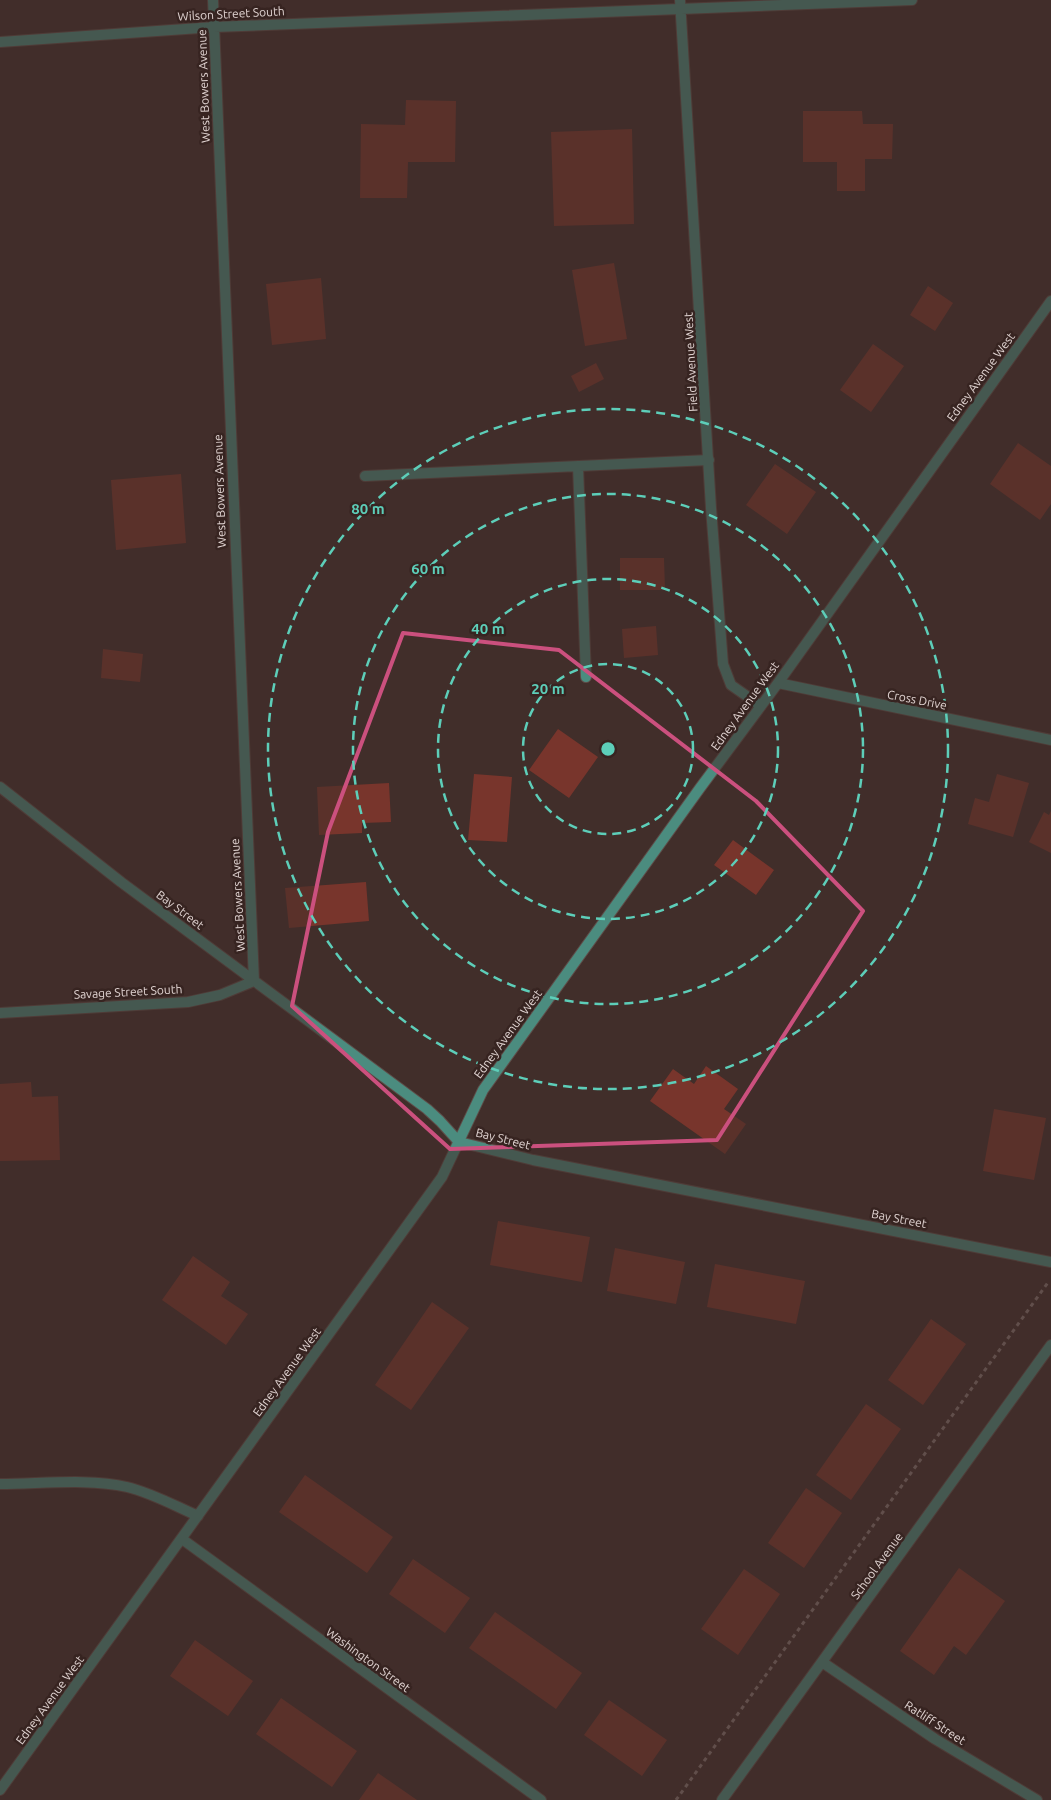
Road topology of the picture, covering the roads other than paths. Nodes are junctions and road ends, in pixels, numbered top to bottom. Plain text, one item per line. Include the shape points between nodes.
1 (212, 0) edge
2 (912, 0) edge
3 (680, 5) edge
4 (214, 26) junction
5 (0, 42) edge
6 (1051, 301) edge
7 (708, 460) junction
8 (578, 466) junction
9 (365, 476) dead end
10 (586, 677) dead end
11 (778, 683) junction
12 (761, 706) junction
13 (1051, 740) edge
14 (0, 787) edge
15 (254, 981) junction
16 (0, 1013) edge
17 (459, 1142) junction
18 (1051, 1262) edge
19 (1051, 1345) edge
20 (0, 1484) edge
21 (198, 1516) junction
22 (182, 1540) junction
23 (822, 1662) junction
24 (0, 1790) edge
25 (540, 1800) edge
26 (722, 1800) edge
27 (1037, 1800) edge

1 - 4 street, West Bowers Avenue
2 - 3 street, Wilson Street South
3 - 4 street, Wilson Street South
3 - 7 street, Field Avenue West
4 - 5 street, Wilson Street South
4 - 15 street, West Bowers Avenue
6 - 11 street, Edney Avenue West
7 - 8 street
7 - 12 street, Field Avenue West via 723,664 731,685
8 - 9 street
8 - 10 street
11 - 12 street, Edney Avenue West
11 - 13 street, Cross Drive
12 - 17 street, Edney Avenue West via 483,1090
14 - 15 street, Bay Street
15 - 16 street, Savage Street South via 220,995 188,1002
15 - 17 street, Bay Street via 427,1109
17 - 18 street, Bay Street via 542,1162
17 - 21 street, Edney Avenue West via 442,1177
19 - 23 street, School Avenue
20 - 21 street via 101,1482 150,1495
21 - 22 street, Edney Avenue West
22 - 24 street, Edney Avenue West
22 - 25 street, Washington Street
23 - 26 street, School Avenue
23 - 27 street, Ratliff Street via 935,1739

